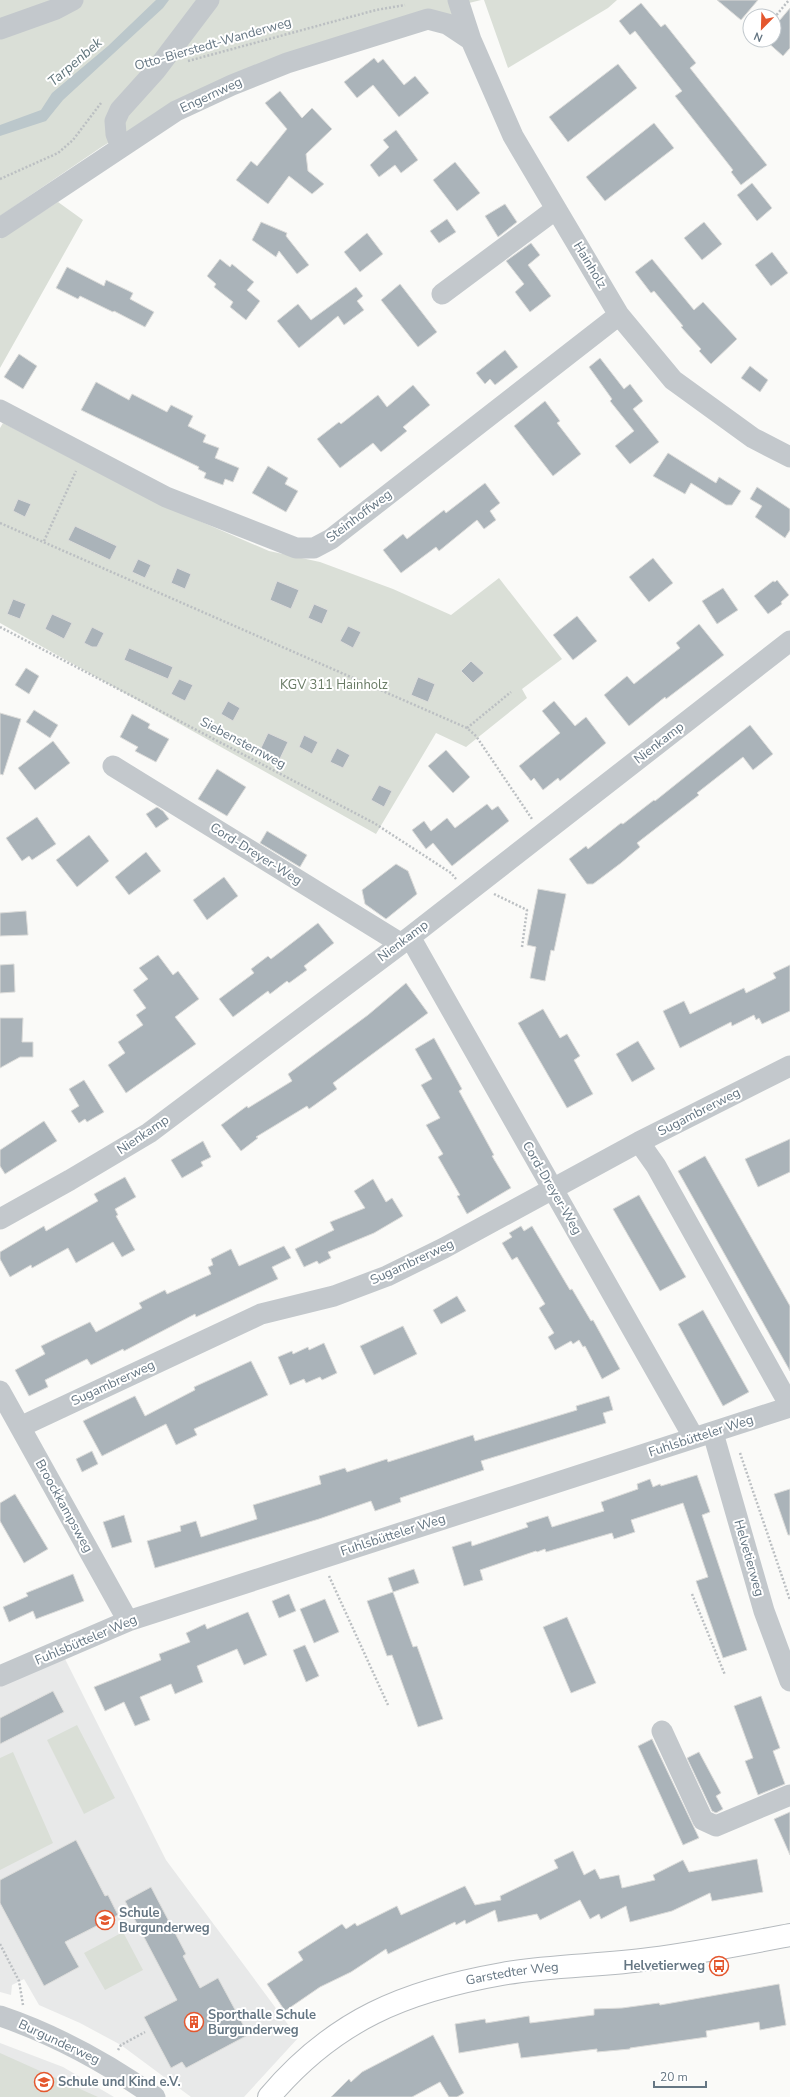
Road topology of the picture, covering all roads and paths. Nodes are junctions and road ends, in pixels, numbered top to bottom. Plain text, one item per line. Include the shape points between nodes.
1 (73, 0) edge
2 (209, 0) edge
3 (458, 0) edge
4 (789, 0) edge
5 (411, 3) dead end
6 (782, 8) edge
7 (0, 29) edge
8 (471, 40) junction
9 (186, 61) dead end
10 (107, 98) dead end
11 (121, 147) junction
12 (0, 179) edge
13 (556, 209) junction
14 (0, 228) edge
15 (442, 294) dead end
16 (619, 315) junction
17 (1, 412) edge
18 (84, 453) junction
19 (790, 457) edge
20 (0, 523) edge
21 (44, 541) junction
22 (0, 627) edge
23 (790, 641) edge
24 (511, 692) dead end
25 (467, 728) junction
26 (113, 766) dead end
27 (542, 833) junction
28 (471, 888) junction
29 (405, 940) junction
30 (522, 947) dead end
31 (790, 1066) edge
32 (639, 1142) junction
33 (552, 1189) junction
34 (0, 1219) edge
35 (0, 1391) edge
36 (790, 1406) edge
37 (20, 1426) junction
38 (713, 1432) junction
39 (321, 1558) junction
40 (692, 1594) dead end
41 (790, 1600) edge
42 (128, 1621) junction
43 (724, 1675) dead end
44 (0, 1676) edge
45 (790, 1681) edge
46 (388, 1705) dead end
47 (662, 1731) dead end
48 (790, 1796) edge
49 (790, 1936) edge
50 (0, 1944) edge
51 (23, 2007) dead end
52 (0, 2016) edge
53 (145, 2032) dead end
54 (117, 2052) dead end
55 (155, 2097) edge
56 (269, 2097) edge

1 - 7 street via 56,9
2 - 11 street via 156,70 120,110 115,121
3 - 8 street, Hainholz
4 - 6 path
5 - 9 path, Otto-Bierstedt-Wanderweg
8 - 11 street, Engernweg via 447,24 428,19 287,63 232,85 176,111
8 - 13 street, Hainholz via 513,136
10 - 12 path via 73,140 58,153
11 - 14 street, Engernweg
13 - 15 street
13 - 16 street, Hainholz
16 - 18 street, Steinhoffweg via 337,534 314,548 296,548 166,497
16 - 19 street, Hainholz via 673,380 753,438
17 - 18 street, Steinhoffweg
18 - 21 path
20 - 21 path
21 - 25 path
22 - 28 path, Siebensternweg via 374,823
23 - 27 street, Nienkamp
24 - 25 path
25 - 27 path via 476,736
26 - 29 street, Cord-Dreyer-Weg
27 - 28 street, Nienkamp
28 - 29 street, Nienkamp
28 - 30 path via 527,910
29 - 33 street, Cord-Dreyer-Weg
29 - 34 street, Nienkamp via 149,1132
31 - 32 street, Sugambrerweg
32 - 33 street, Sugambrerweg
32 - 36 street via 656,1166
33 - 37 street, Sugambrerweg via 387,1276 334,1296 261,1314
33 - 38 street, Cord-Dreyer-Weg
35 - 37 street, Broockkampsweg
36 - 38 street, Fuhlsbütteler Weg
37 - 42 street, Broockkampsweg
38 - 39 street, Fuhlsbütteler Weg
38 - 41 path
38 - 45 street, Helvetierweg via 764,1611
39 - 42 street, Fuhlsbütteler Weg
39 - 46 path
40 - 43 path
42 - 44 street, Fuhlsbütteler Weg
47 - 48 street via 703,1820 716,1826
49 - 56 main road, Garstedter Weg via 649,1959 503,1974 433,1989 373,2012 327,2042
50 - 51 path via 19,1981
52 - 55 street, Burgunderweg via 49,2035 105,2063
53 - 54 path via 121,2045

